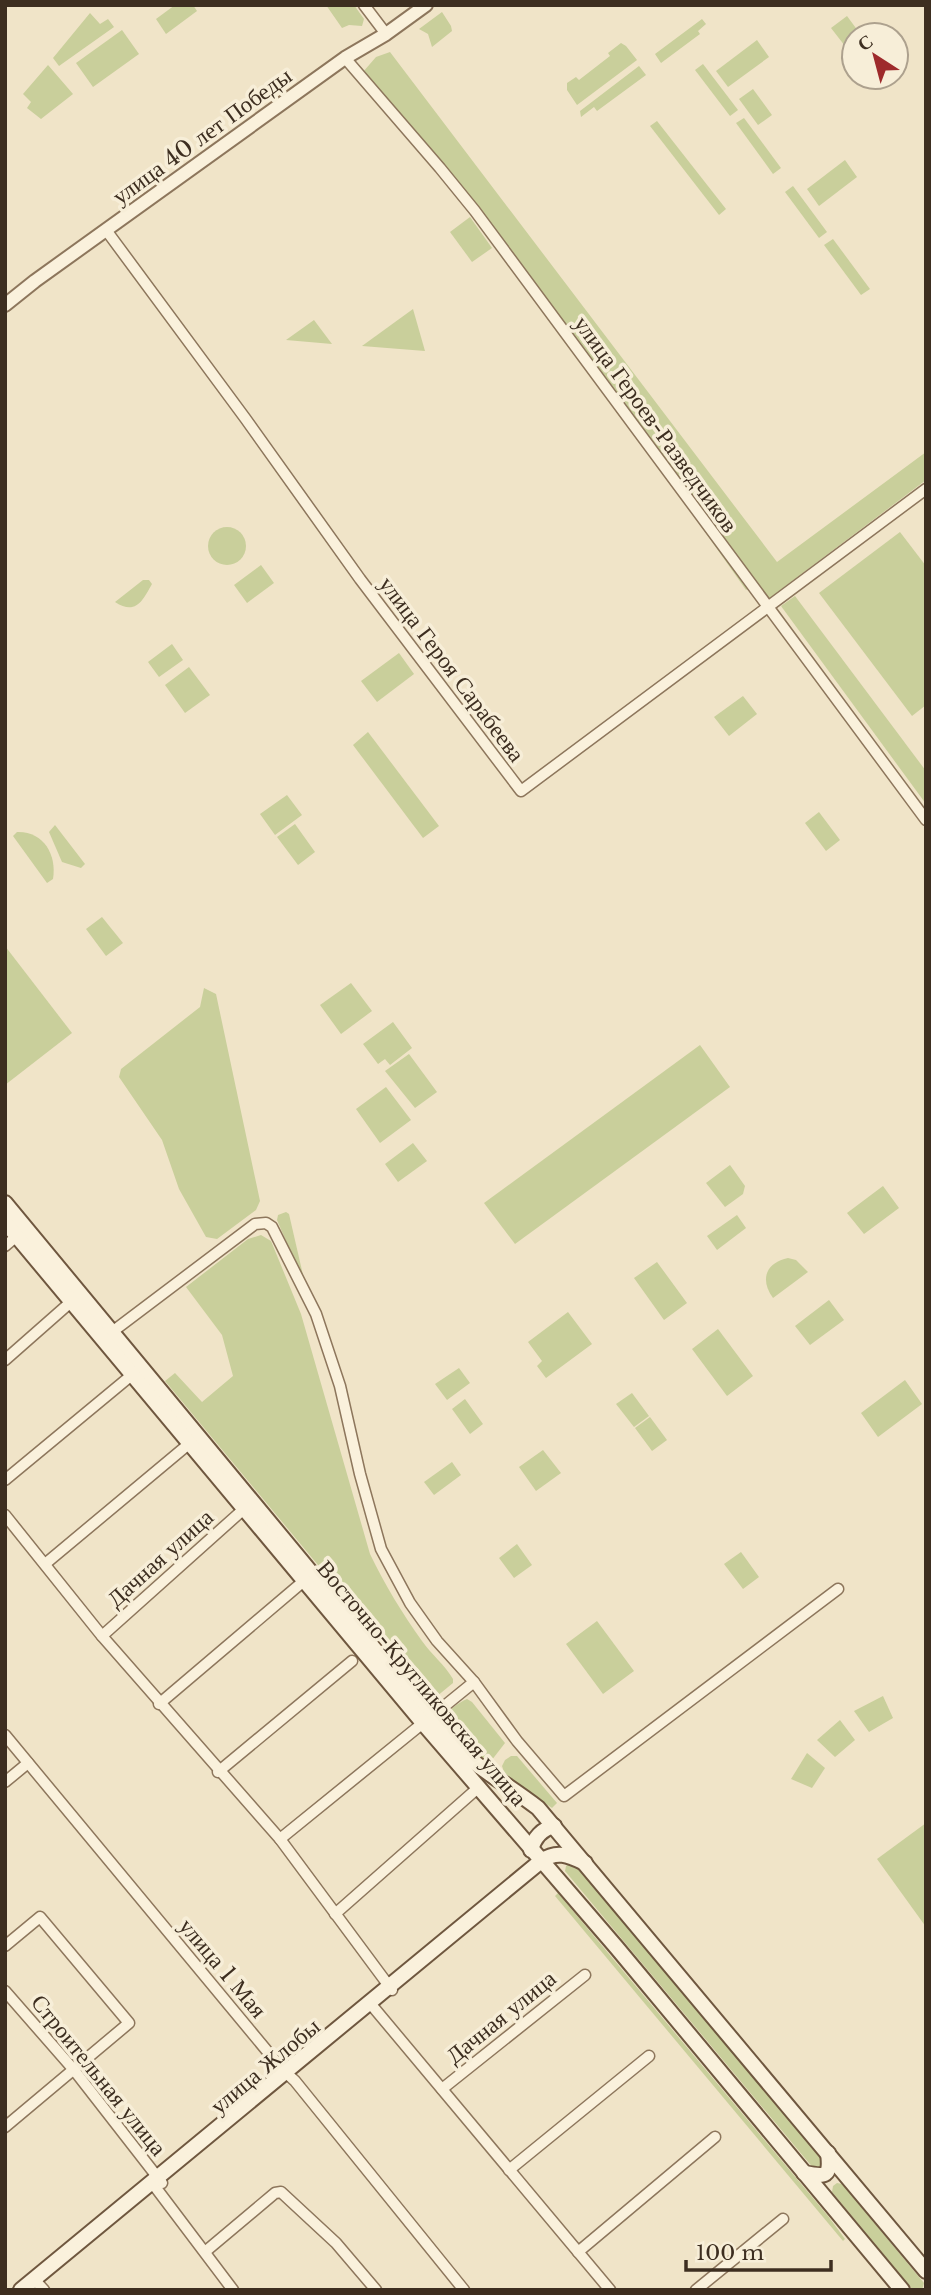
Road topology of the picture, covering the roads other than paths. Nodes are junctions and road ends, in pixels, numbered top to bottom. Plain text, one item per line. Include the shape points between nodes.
1 (364, 5) edge
2 (426, 5) edge
3 (386, 34) junction
4 (345, 58) junction
5 (106, 230) junction
6 (5, 305) edge
7 (926, 489) edge
8 (768, 607) junction
9 (926, 820) edge
10 (5, 1203) edge
11 (5, 1222) edge
12 (17, 1236) junction
13 (5, 1246) edge
14 (72, 1301) junction
15 (112, 1332) junction
16 (5, 1360) edge
17 (133, 1374) junction
18 (190, 1443) junction
19 (5, 1480) edge
20 (245, 1508) junction
21 (5, 1515) edge
22 (45, 1564) junction
23 (305, 1580) junction
24 (838, 1589) dead end
25 (102, 1636) junction
26 (352, 1661) dead end
27 (474, 1682) junction
28 (159, 1704) junction
29 (429, 1718) junction
30 (5, 1735) edge
31 (28, 1763) junction
32 (218, 1772) junction
33 (5, 1782) edge
34 (479, 1787) junction
35 (554, 1826) junction
36 (279, 1839) junction
37 (536, 1855) junction
38 (586, 1863) junction
39 (555, 1878) junction
40 (335, 1914) junction
41 (5, 1946) edge
42 (584, 1975) dead end
43 (391, 1988) junction
44 (5, 1991) edge
45 (370, 2005) junction
46 (649, 2056) dead end
47 (74, 2070) junction
48 (286, 2074) junction
49 (442, 2089) junction
50 (5, 2127) edge
51 (715, 2137) dead end
52 (828, 2153) junction
53 (509, 2170) junction
54 (804, 2173) junction
55 (850, 2180) junction
56 (158, 2183) junction
57 (826, 2199) junction
58 (783, 2219) dead end
59 (206, 2251) junction
60 (578, 2252) junction
61 (926, 2272) edge
62 (38, 2286) edge
63 (22, 2290) edge
64 (233, 2290) edge
65 (376, 2290) edge
66 (464, 2290) edge
67 (610, 2290) edge
68 (696, 2290) edge
69 (902, 2290) edge

1 - 3 street
2 - 3 street, улица 40 лет Победы
3 - 4 street, улица 40 лет Победы
4 - 5 street, улица 40 лет Победы
4 - 8 street, улица Героев-Разведчиков via 475,211
5 - 6 street, улица 40 лет Победы
5 - 8 street, улица Героя Сарабеева via 521,791
7 - 8 street, улица Героя Сарабеева
8 - 9 street, улица Героев-Разведчиков
10 - 15 main road, Восточно-Кругликовская улица
11 - 12 main road, Восточно-Кругликовская улица
12 - 13 street
12 - 14 main road, Восточно-Кругликовская улица
14 - 16 street
14 - 17 main road, Восточно-Кругликовская улица
15 - 27 street via 255,1224 272,1227 320,1327 340,1386 381,1549 416,1612
15 - 29 main road, Восточно-Кругликовская улица
17 - 18 main road, Восточно-Кругликовская улица
17 - 19 street
18 - 20 main road, Восточно-Кругликовская улица
18 - 22 street
20 - 23 main road, Восточно-Кругликовская улица
20 - 25 street, Дачная улица
21 - 22 street, Дачная улица
22 - 25 street, Дачная улица
23 - 28 street
23 - 29 main road, Восточно-Кругликовская улица
24 - 27 street via 564,1796
25 - 28 street, Дачная улица
26 - 32 street
27 - 29 street
28 - 32 street, Дачная улица
29 - 34 main road, Восточно-Кругликовская улица
29 - 35 main road, Восточно-Кругликовская улица via 468,1759 538,1808
29 - 36 street
30 - 31 street, улица 1 Мая
31 - 33 street
31 - 48 street, улица 1 Мая
32 - 36 street, Дачная улица
34 - 37 main road, Восточно-Кругликовская улица
34 - 40 street
35 - 37 main road via 534,1840
35 - 38 main road, Восточно-Кругликовская улица
36 - 40 street, Дачная улица
37 - 38 main road, улица Жлобы via 554,1853
37 - 39 main road, Восточно-Кругликовская улица
37 - 43 main road, улица Жлобы
38 - 52 main road, Восточно-Кругликовская улица
39 - 43 main road, улица Жлобы via 539,1874 528,1880
39 - 54 main road, Восточно-Кругликовская улица
40 - 43 street, Дачная улица
41 - 47 street via 40,1917 129,2023
42 - 49 street, Дачная улица
43 - 45 main road, улица Жлобы
44 - 47 street, Строительная улица
45 - 48 main road, улица Жлобы
45 - 49 street, Дачная улица
46 - 53 street
47 - 50 street
47 - 56 street, Строительная улица
48 - 56 main road, улица Жлобы
48 - 66 street, улица 1 Мая
49 - 53 street, Дачная улица
51 - 60 street
52 - 54 main road via 830,2167 825,2175
52 - 55 main road, Восточно-Кругликовская улица
53 - 60 street, Дачная улица
54 - 57 main road, Восточно-Кругликовская улица
55 - 57 main road via 828,2180
55 - 61 main road, Восточно-Кругликовская улица
56 - 59 street, Строительная улица
56 - 62 main road, улица Жлобы
57 - 69 main road, Восточно-Кругликовская улица
58 - 68 street
59 - 64 street, Строительная улица
59 - 65 street via 281,2192 336,2243
60 - 67 street, Дачная улица
62 - 63 main road, улица Жлобы

